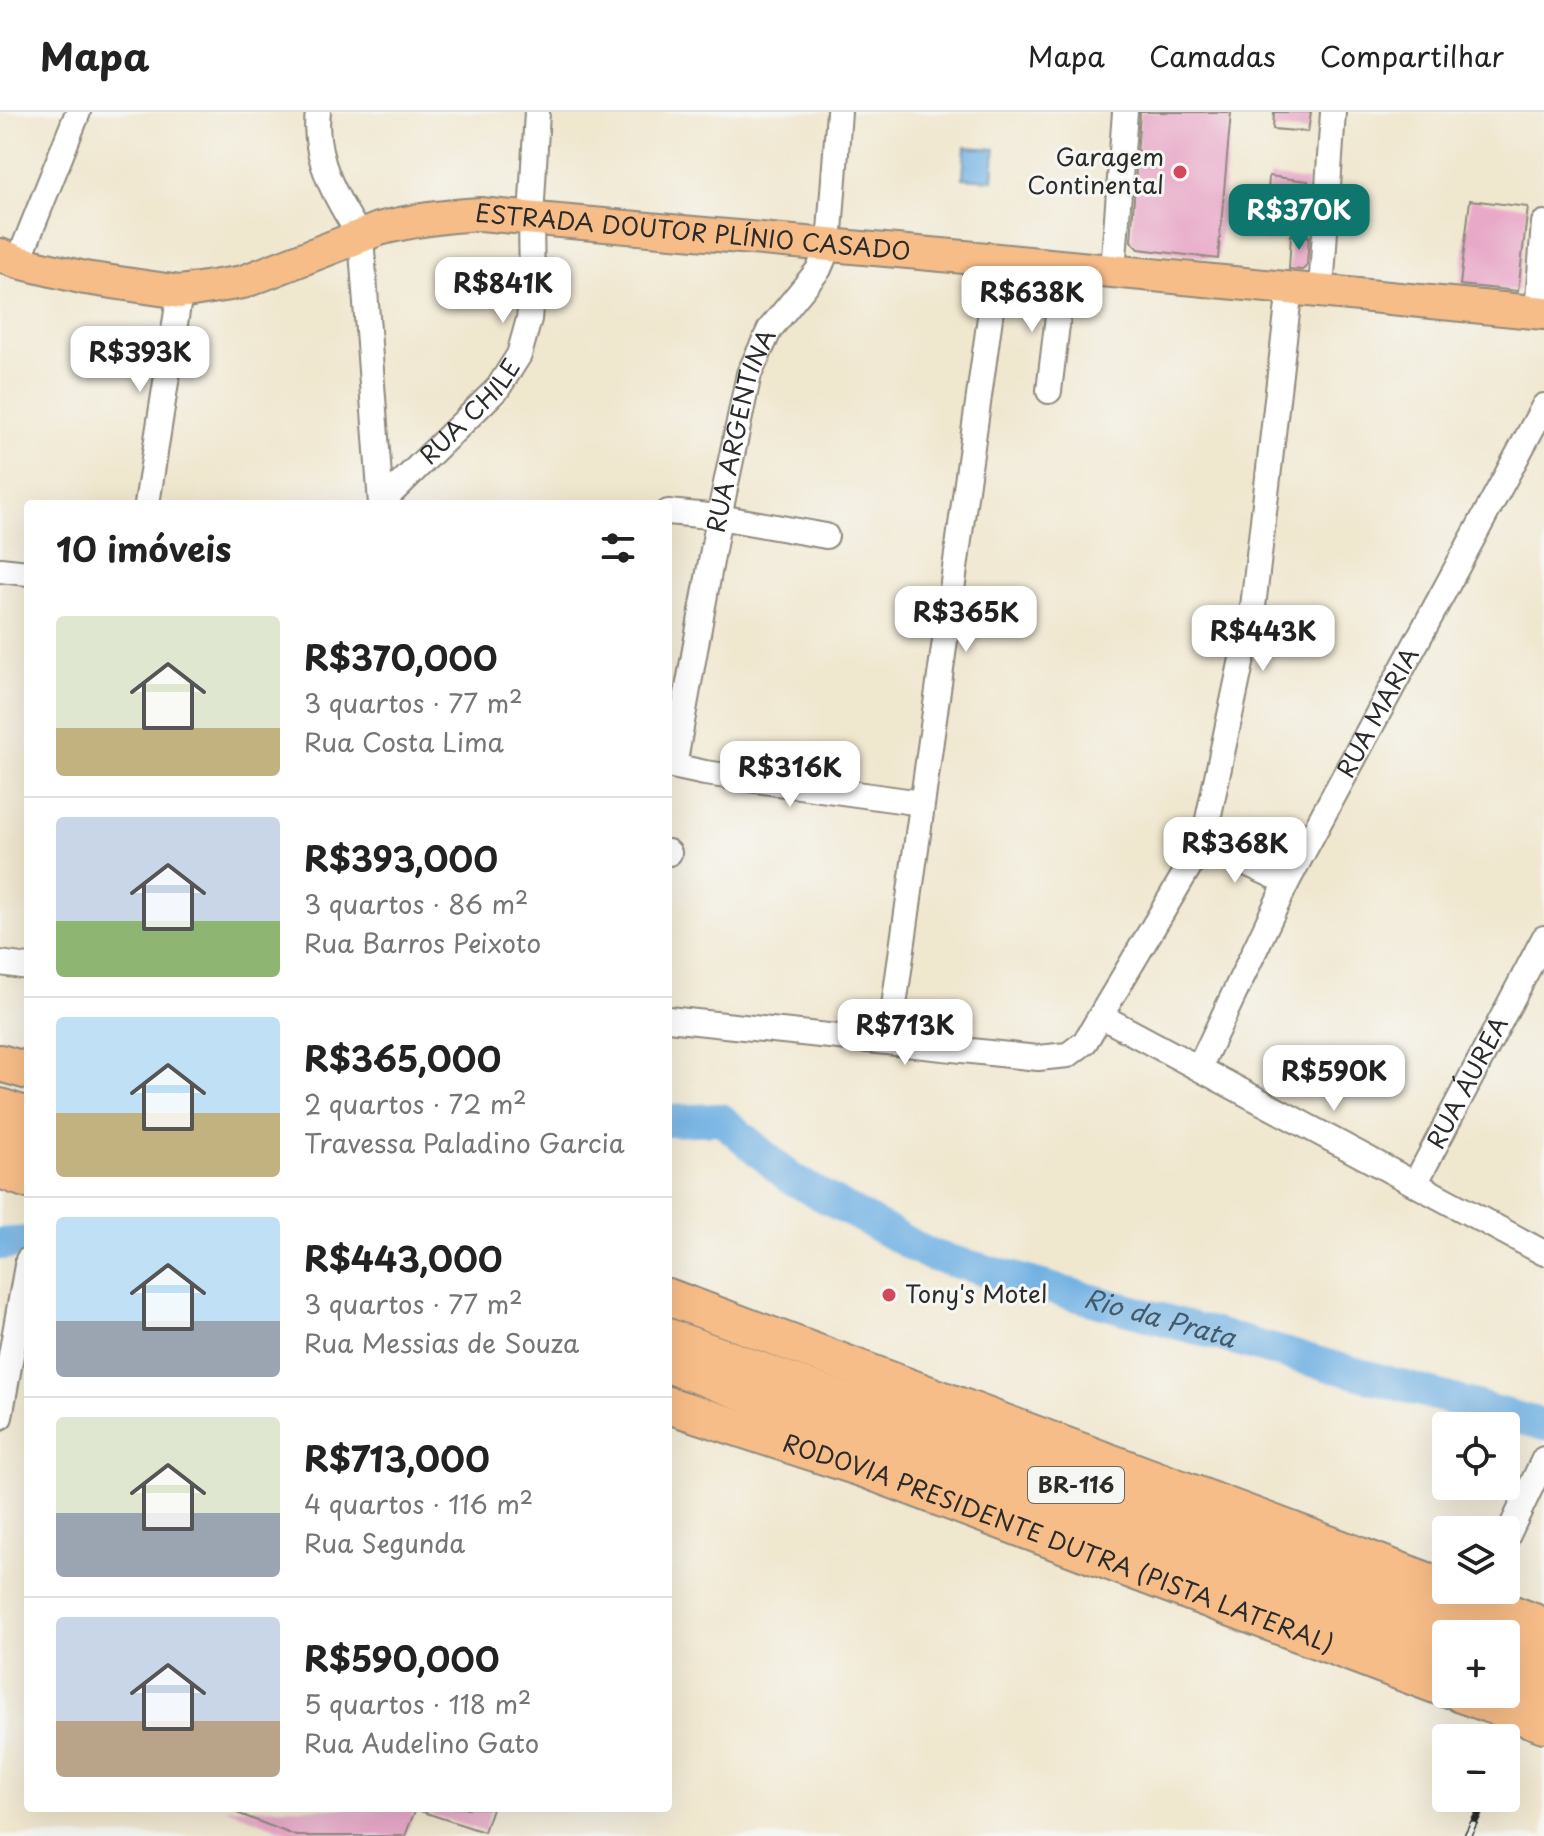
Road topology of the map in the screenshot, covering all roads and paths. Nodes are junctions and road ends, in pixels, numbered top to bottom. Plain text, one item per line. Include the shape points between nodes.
1 (78, 112) edge
2 (318, 112) edge
3 (537, 112) edge
4 (839, 112) edge
5 (1125, 112) edge
6 (1333, 112) edge
7 (531, 218) junction
8 (1544, 223) edge
9 (361, 237) junction
10 (829, 245) junction
11 (9, 258) edge
12 (998, 260) junction
13 (1064, 266) junction
14 (1113, 271) junction
15 (1306, 289) junction
16 (180, 292) junction
17 (1540, 313) edge
18 (1049, 391) dead end
19 (1544, 406) edge
20 (148, 500) edge
21 (381, 500) edge
22 (385, 500) edge
23 (672, 512) edge
24 (719, 517) junction
25 (826, 536) dead end
26 (0, 570) edge
27 (24, 573) edge
28 (672, 761) edge
29 (672, 766) edge
30 (921, 803) junction
31 (1203, 843) junction
32 (1287, 882) junction
33 (1544, 938) edge
34 (0, 963) edge
35 (24, 966) edge
36 (1101, 1016) junction
37 (672, 1019) edge
38 (889, 1042) junction
39 (0, 1063) edge
40 (1199, 1068) junction
41 (24, 1070) edge
42 (0, 1107) edge
43 (24, 1115) edge
44 (0, 1135) edge
45 (24, 1143) edge
46 (0, 1170) edge
47 (24, 1179) edge
48 (1415, 1184) junction
49 (1544, 1253) edge
50 (24, 1282) edge
51 (672, 1298) edge
52 (672, 1338) edge
53 (672, 1365) edge
54 (672, 1406) edge
55 (0, 1417) edge
56 (1542, 1463) edge
57 (1517, 1516) edge
58 (1432, 1582) edge
59 (1484, 1604) edge
60 (1519, 1619) edge
61 (1446, 1620) edge
62 (1432, 1647) edge
63 (1544, 1655) edge
64 (1520, 1679) edge
65 (1432, 1684) edge
66 (1544, 1688) edge
67 (1500, 1708) edge
68 (1544, 1724) edge

1 - 11 street
2 - 9 street via 322,159 344,213
3 - 7 street, RUA CHILE
4 - 10 street, RUA ARGENTINA
5 - 14 street
6 - 15 street
7 - 9 main road, ESTRADA DOUTOR PLÍNIO CASADO via 427,218
7 - 10 main road, ESTRADA DOUTOR PLÍNIO CASADO
7 - 22 street, RUA CHILE via 532,290 519,355 498,388
8 - 17 street
9 - 16 main road, ESTRADA DOUTOR PLÍNIO CASADO via 243,282
9 - 21 street
10 - 12 main road, ESTRADA DOUTOR PLÍNIO CASADO
10 - 24 street, RUA ARGENTINA via 819,269 770,329 753,364
11 - 16 main road, ESTRADA DOUTOR PLÍNIO CASADO via 85,278
12 - 13 main road, ESTRADA DOUTOR PLÍNIO CASADO
12 - 30 street
13 - 14 main road, ESTRADA DOUTOR PLÍNIO CASADO
13 - 18 street
14 - 15 main road, ESTRADA DOUTOR PLÍNIO CASADO
15 - 17 main road, ESTRADA DOUTOR PLÍNIO CASADO
15 - 31 street via 1253,607
16 - 20 street
19 - 32 street, RUA MARIA
23 - 24 street
24 - 25 street
24 - 28 street, RUA ARGENTINA
26 - 27 street
29 - 30 street
30 - 38 street
31 - 32 street
31 - 36 street
32 - 40 street, RUA MARIA
33 - 48 street, RUA ÁUREA
34 - 35 street
36 - 38 street via 1079,1048 1052,1058
36 - 40 street
37 - 38 street
39 - 41 highway
40 - 48 street
42 - 43 highway
44 - 45 highway
46 - 47 highway
48 - 49 street
50 - 55 street
51 - 58 highway, BR-116
52 - 61 highway, BR-116
53 - 62 highway, BR-116
54 - 65 highway, RODOVIA PRESIDENTE DUTRA (PISTA LATERAL) / BR-116 via 864,1469
56 - 57 street
59 - 60 highway, BR-116
60 - 63 highway, BR-116
64 - 66 highway
67 - 68 highway

